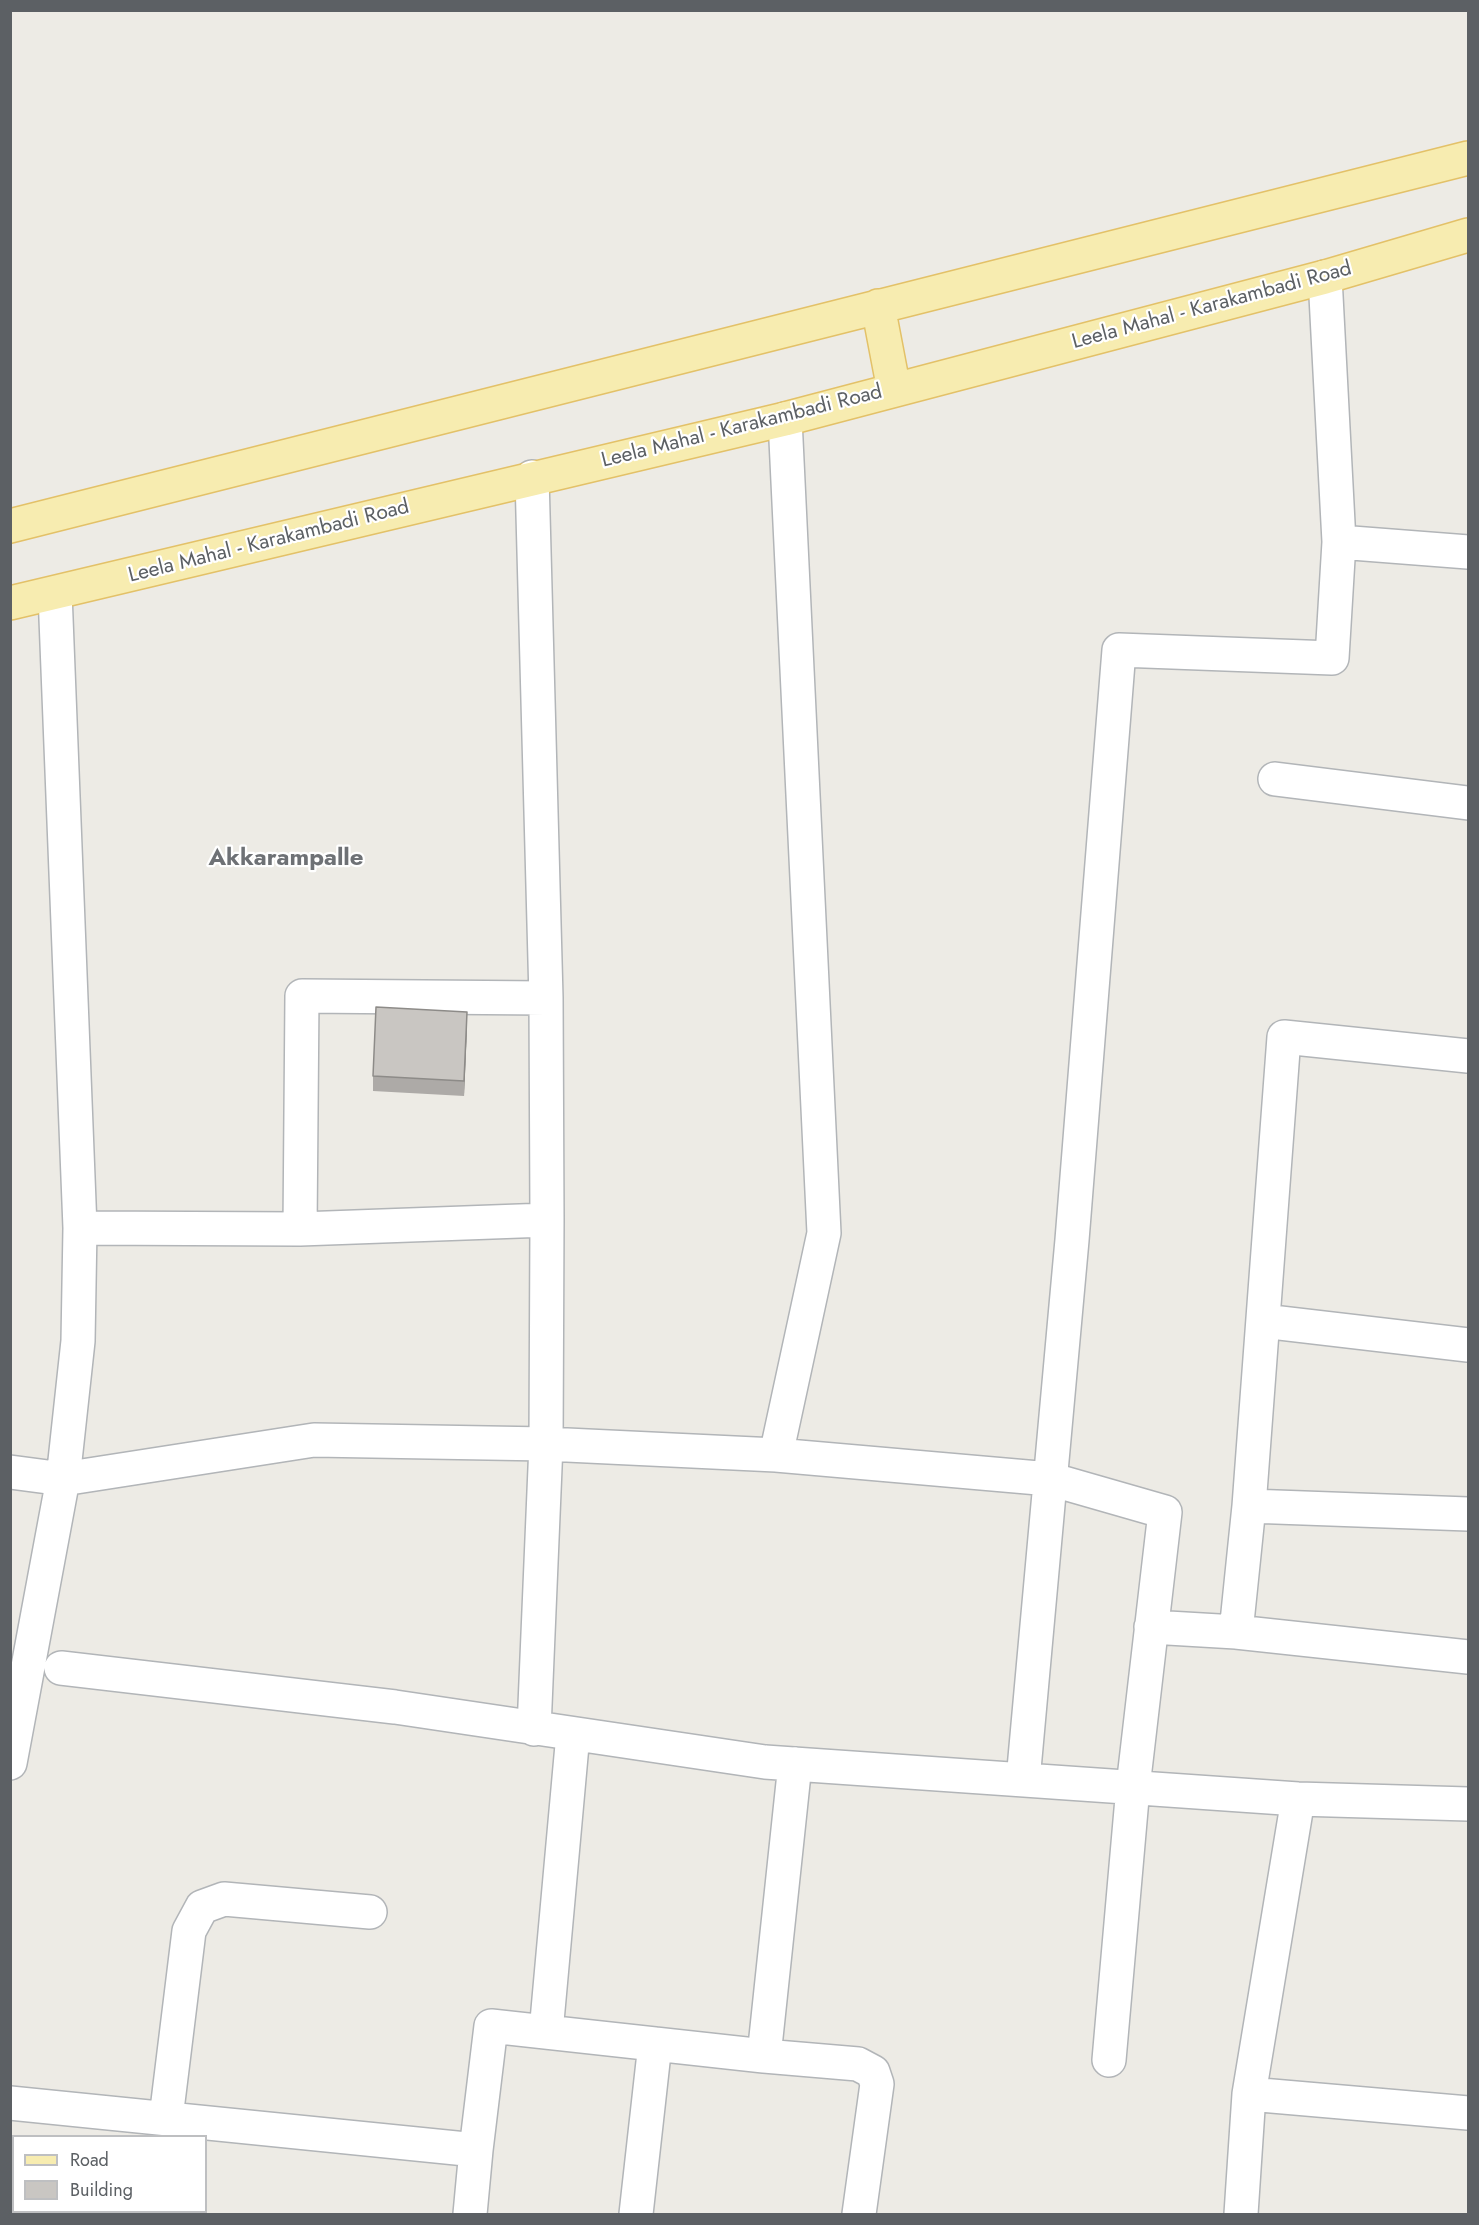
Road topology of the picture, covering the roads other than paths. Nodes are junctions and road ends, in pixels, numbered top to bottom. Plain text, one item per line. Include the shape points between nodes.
1 (1468, 158) edge
2 (1468, 235) edge
3 (1325, 277) junction
4 (878, 306) junction
5 (894, 390) junction
6 (785, 418) junction
7 (532, 477) junction
8 (10, 526) edge
9 (1339, 542) junction
10 (1468, 552) edge
11 (55, 593) junction
12 (10, 603) edge
13 (1275, 779) dead end
14 (1468, 803) edge
15 (546, 998) junction
16 (1468, 1056) edge
17 (547, 1220) junction
18 (80, 1228) junction
19 (300, 1229) junction
20 (1263, 1321) junction
21 (1468, 1345) edge
22 (546, 1444) junction
23 (776, 1455) junction
24 (10, 1472) edge
25 (63, 1479) junction
26 (1050, 1479) junction
27 (1249, 1506) junction
28 (1468, 1514) edge
29 (1151, 1627) junction
30 (1236, 1632) junction
31 (1468, 1657) edge
32 (61, 1668) dead end
33 (534, 1729) junction
34 (573, 1734) junction
35 (10, 1763) edge
36 (795, 1764) junction
37 (1023, 1780) junction
38 (1133, 1787) junction
39 (1298, 1799) junction
40 (1468, 1804) edge
41 (370, 1912) dead end
42 (546, 2032) junction
43 (655, 2044) junction
44 (764, 2056) junction
45 (1109, 2060) dead end
46 (1249, 2094) junction
47 (10, 2103) edge
48 (1468, 2113) edge
49 (166, 2118) junction
50 (476, 2150) junction
51 (470, 2214) edge
52 (636, 2214) edge
53 (859, 2214) edge
54 (1241, 2214) edge

1 - 4 main road
2 - 3 main road, Leela Mahal - Karakambadi Road
3 - 5 main road, Leela Mahal - Karakambadi Road
3 - 9 street
4 - 5 main road
4 - 8 main road
5 - 6 main road, Leela Mahal - Karakambadi Road
6 - 7 main road, Leela Mahal - Karakambadi Road
6 - 23 street via 824,1233
7 - 11 main road, Leela Mahal - Karakambadi Road
7 - 15 street
9 - 10 street
9 - 26 street via 1332,658 1119,650
11 - 12 main road, Leela Mahal - Karakambadi Road
11 - 18 street
13 - 14 street
15 - 17 street
15 - 19 street via 302,996
16 - 20 street via 1284,1037
17 - 19 street
17 - 22 street
18 - 19 street
18 - 25 street via 78,1341
20 - 21 street
20 - 27 street
22 - 23 street
22 - 25 street via 314,1440
22 - 33 street
23 - 26 street
24 - 25 street
25 - 35 street
26 - 29 street via 1165,1512
26 - 37 street
27 - 28 street
27 - 30 street
29 - 30 street
29 - 38 street
30 - 31 street
32 - 33 street via 395,1707
33 - 34 street
34 - 36 street
34 - 42 street
36 - 37 street
36 - 44 street
37 - 38 street
38 - 39 street
38 - 45 street
39 - 40 street
39 - 46 street
41 - 49 street via 224,1899 202,1907 189,1931
42 - 43 street
42 - 50 street via 491,2026
43 - 44 street
43 - 52 street
44 - 53 street via 858,2064 873,2072 876,2084
46 - 48 street
46 - 54 street
47 - 49 street
49 - 50 street
50 - 51 street

